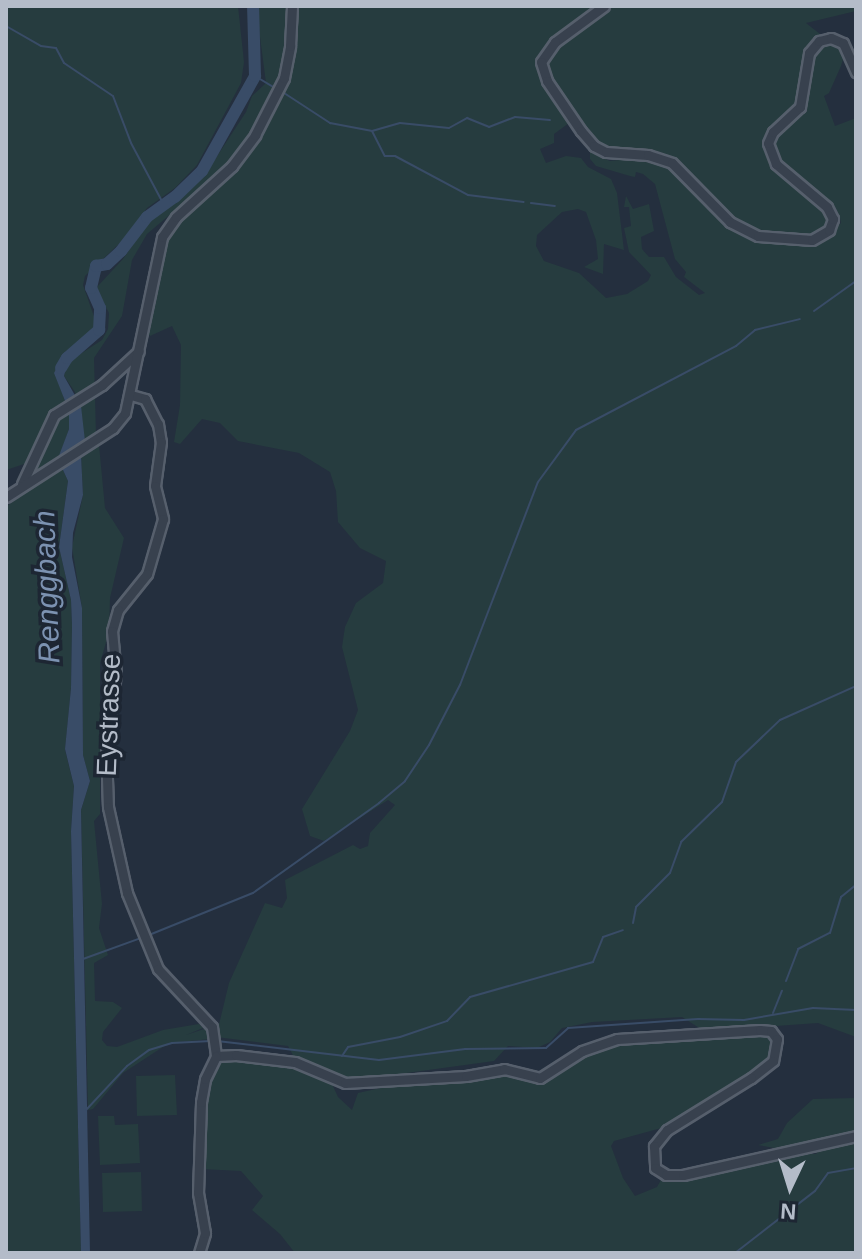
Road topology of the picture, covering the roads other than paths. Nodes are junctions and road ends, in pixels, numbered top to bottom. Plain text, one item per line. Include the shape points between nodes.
1 (292, 6) edge
2 (604, 6) edge
3 (856, 72) edge
4 (139, 351) junction
5 (131, 395) junction
6 (22, 484) junction
7 (6, 497) edge
8 (215, 1052) junction
9 (856, 1136) edge
10 (199, 1253) edge

1 - 4 street via 290,46 279,91 241,156 166,228
2 - 3 street via 555,42 541,62 547,81 594,146 672,163 730,222 758,236 812,240 829,230 833,219 827,207 776,164 768,143 800,107 815,43 826,38 839,41 848,49
4 - 5 street
4 - 6 street via 117,374 54,415
5 - 6 street via 113,428
5 - 8 street, Eystrasse via 145,399 158,424 155,486 163,519 147,574 118,610 112,631 116,674 106,748 108,807 127,893 158,969 189,998 214,1033
6 - 7 street
8 - 9 street via 295,1062 345,1083 504,1069 540,1078 582,1051 617,1039 771,1031 777,1039 773,1061 667,1130 654,1146 655,1168 666,1175 683,1175
8 - 10 street via 201,1102 198,1193 205,1233

